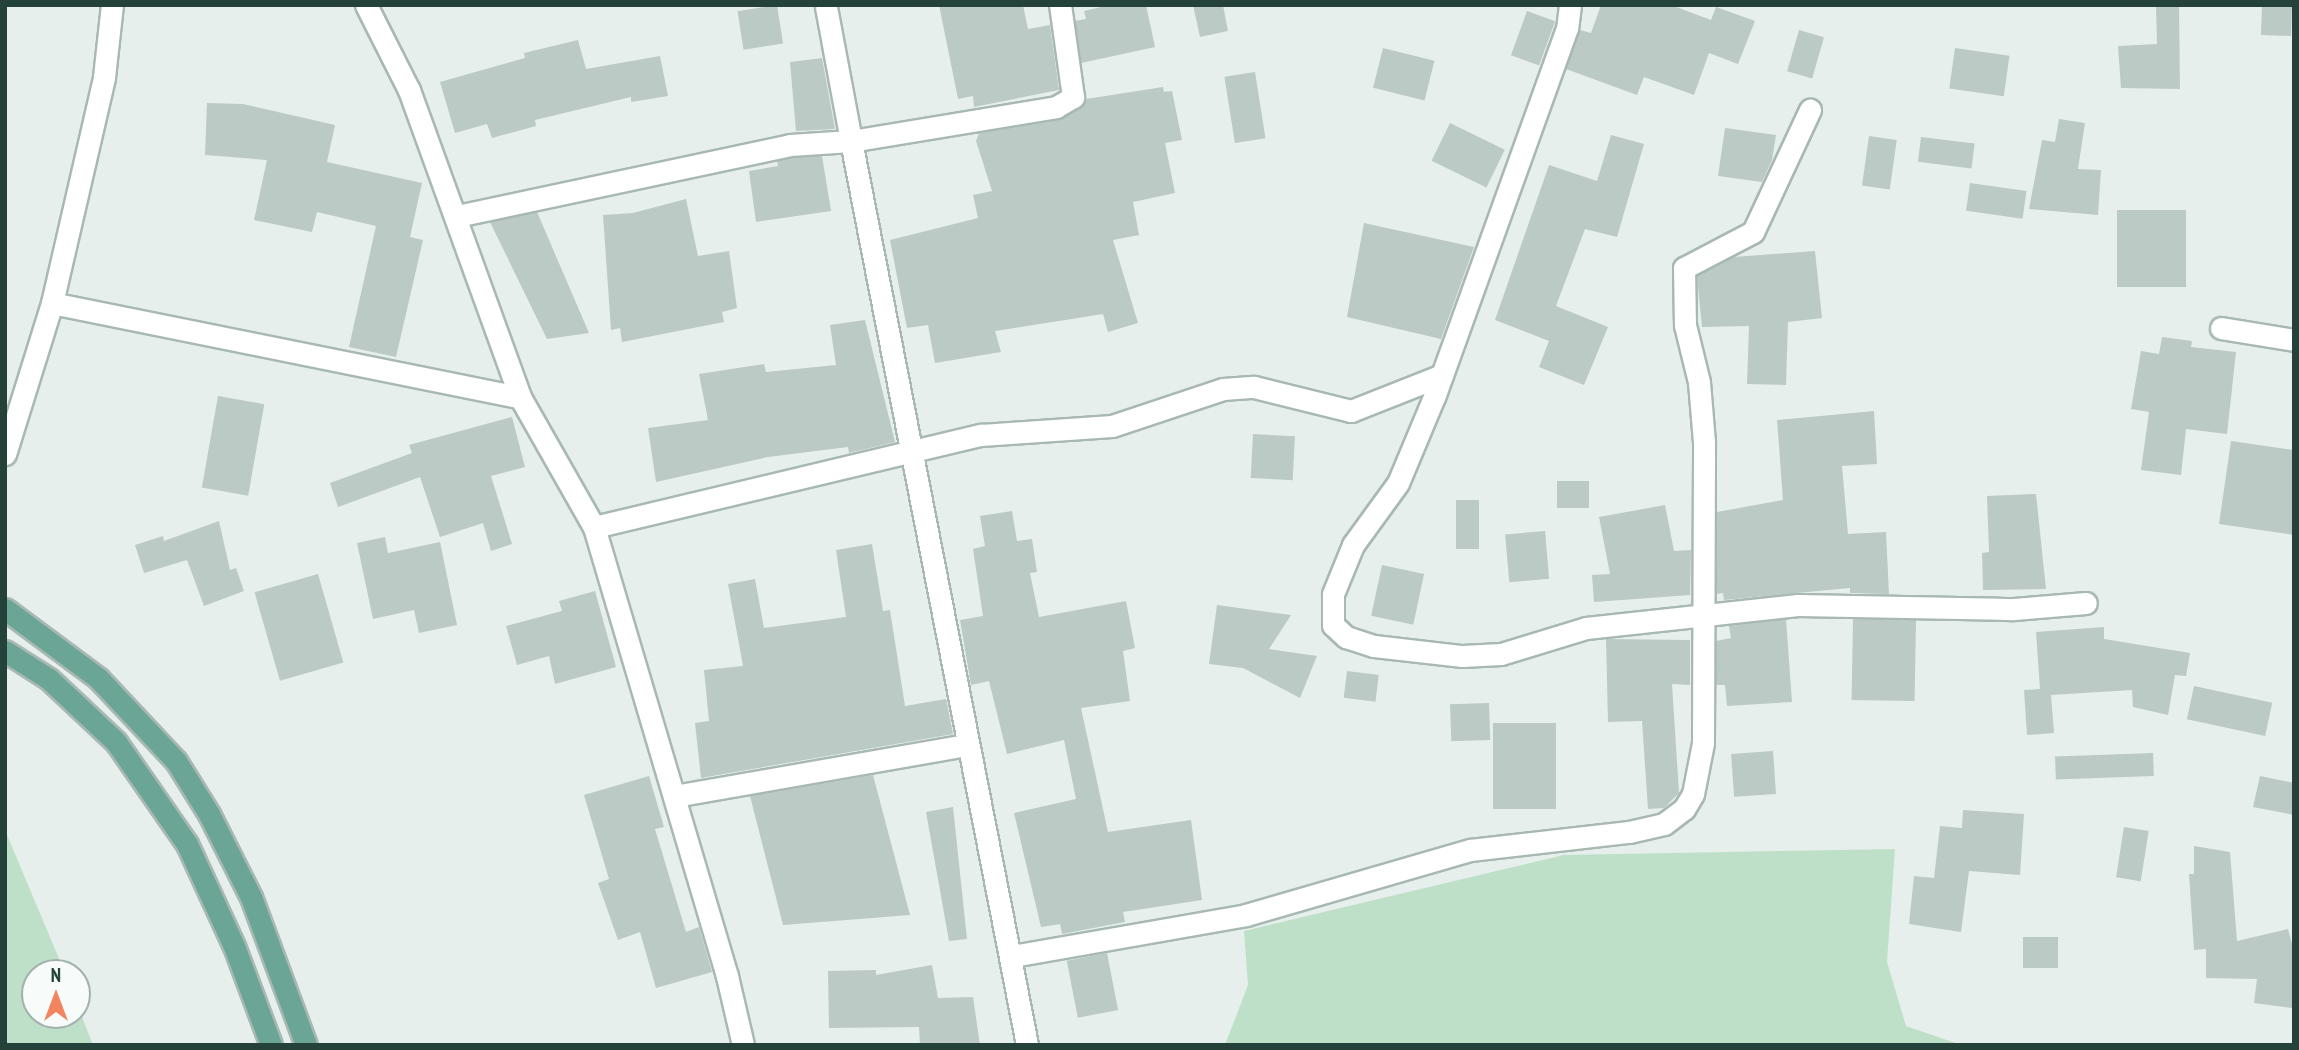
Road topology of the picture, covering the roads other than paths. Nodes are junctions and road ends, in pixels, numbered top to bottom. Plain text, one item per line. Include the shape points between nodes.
1 (113, 5) edge
2 (366, 5) edge
3 (1060, 5) edge
4 (1570, 5) edge
5 (826, 7) dead end
6 (1811, 110) dead end
7 (851, 141) junction
8 (457, 216) junction
9 (52, 303) junction
10 (2221, 328) dead end
11 (2294, 340) edge
12 (1442, 375) junction
13 (520, 397) junction
14 (910, 451) junction
15 (5, 454) edge
16 (594, 527) junction
17 (2086, 603) dead end
18 (5, 609) edge
19 (1703, 613) junction
20 (5, 650) edge
21 (967, 745) junction
22 (674, 796) junction
23 (1012, 956) junction
24 (271, 1045) edge
25 (306, 1045) edge
26 (743, 1045) edge
27 (1027, 1045) edge

1 - 9 street via 104,77
2 - 8 street via 409,90
3 - 7 street via 1073,97 1056,107
4 - 12 street via 1567,28
5 - 7 street
6 - 19 street via 1753,232 1684,268 1685,325 1699,382 1704,442
7 - 8 street via 790,145
7 - 14 street
8 - 13 street
9 - 13 street
9 - 15 street
10 - 11 street
12 - 14 street via 1351,411 1254,387 1223,388 1112,426 981,435
12 - 19 street via 1398,483 1353,545 1334,594 1332,625 1346,637 1374,646 1462,656 1501,654 1586,628
13 - 16 street
14 - 16 street
14 - 21 street
16 - 22 street
17 - 19 street via 2014,609 1798,605
18 - 25 main road via 98,678 176,761 251,897
19 - 23 street via 1703,743 1693,794 1664,824 1470,850 1246,915
20 - 24 main road via 49,679 116,742 187,844 234,946
21 - 22 street
21 - 23 street
22 - 26 street
23 - 27 street

